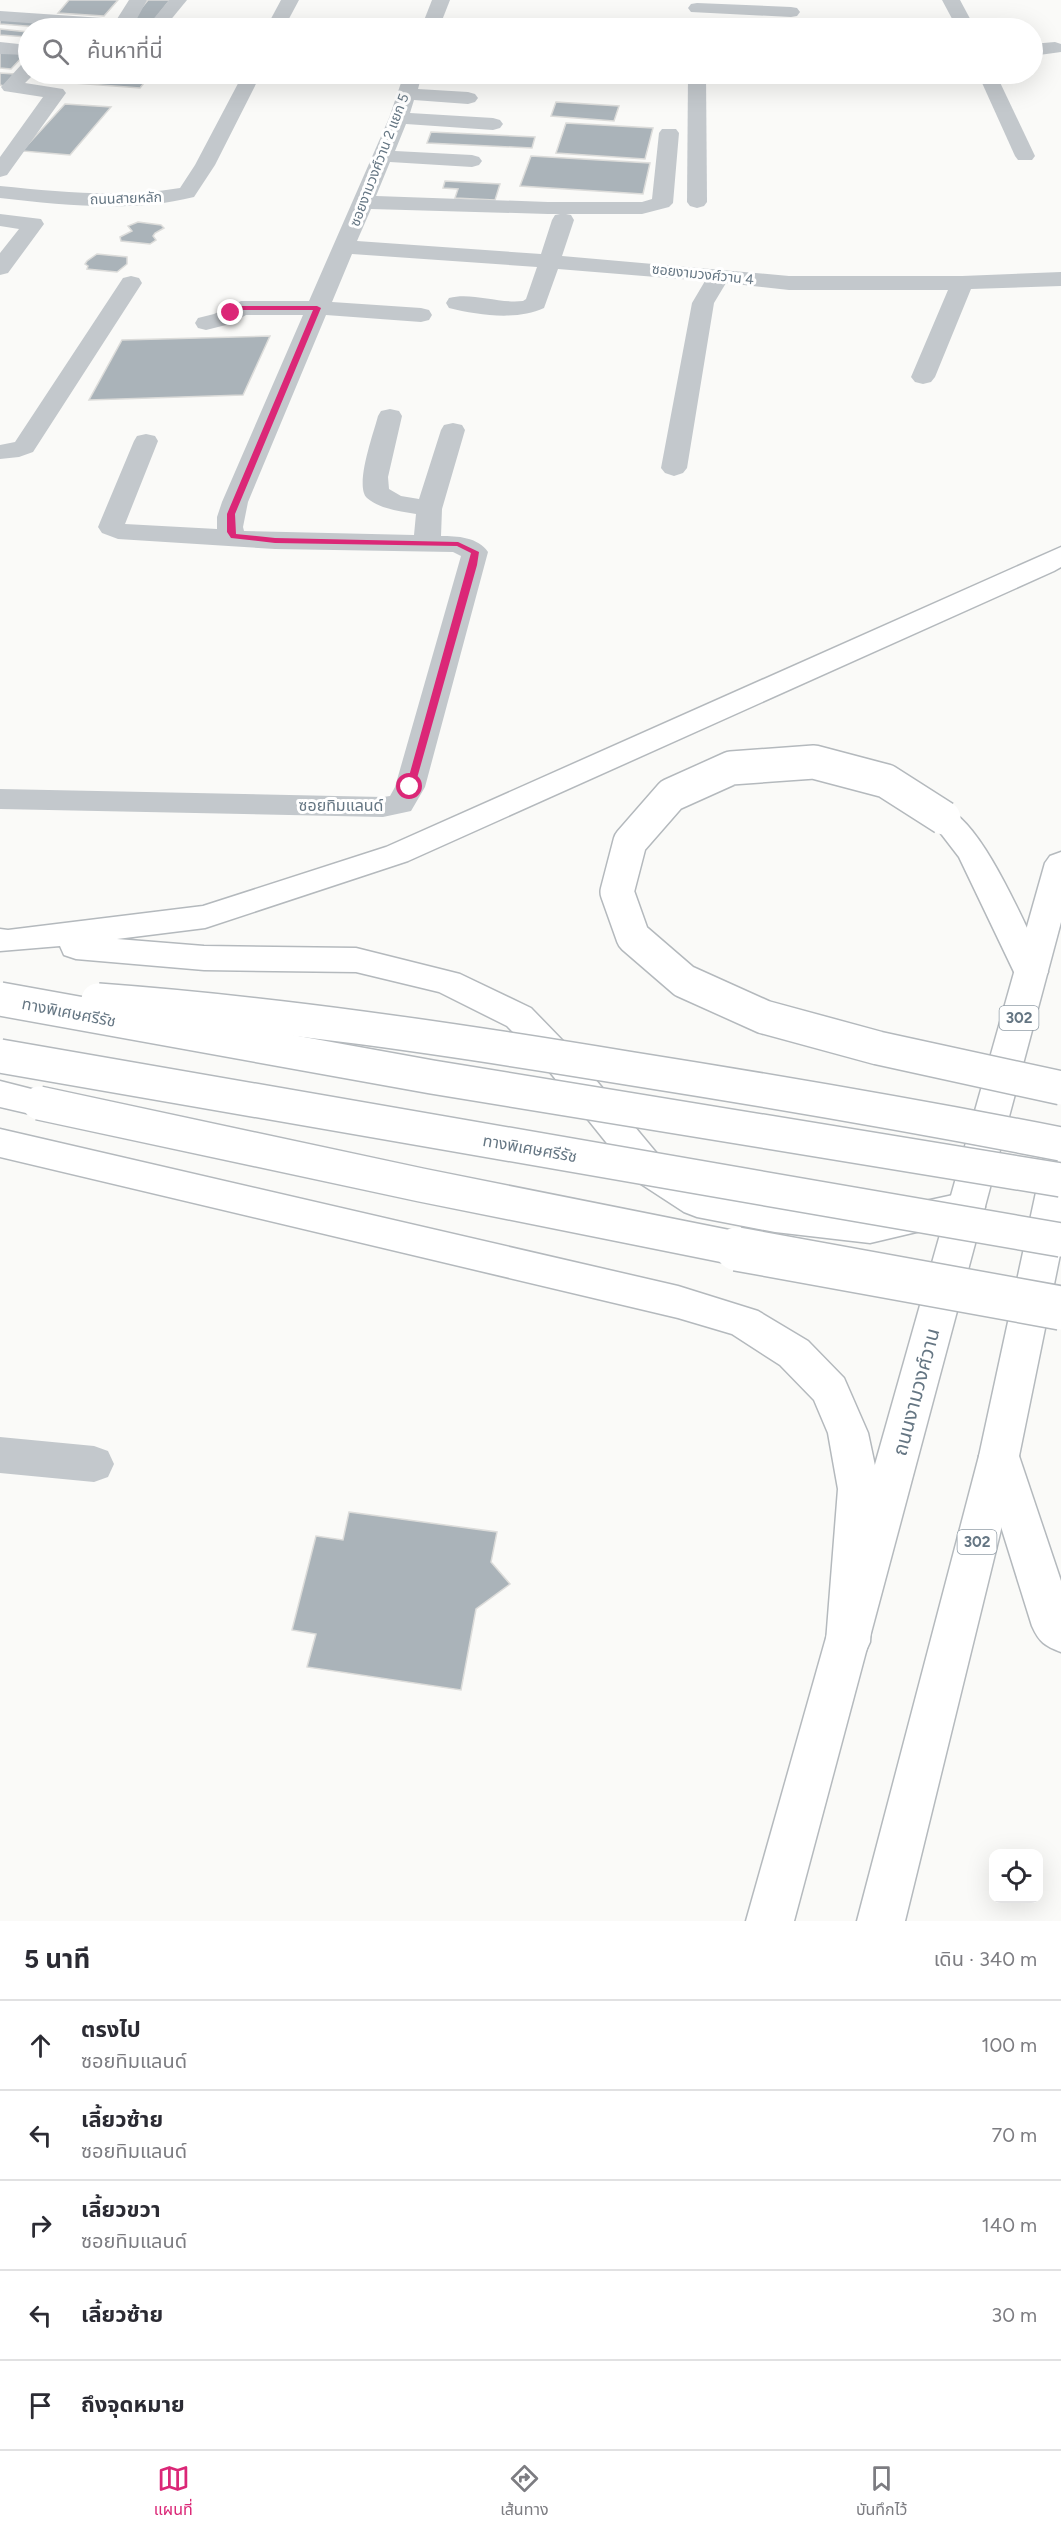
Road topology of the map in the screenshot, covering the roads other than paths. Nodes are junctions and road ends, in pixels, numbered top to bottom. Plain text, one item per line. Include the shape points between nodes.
1 (138, 0) edge
2 (178, 0) edge
3 (290, 0) edge
4 (441, 0) edge
5 (951, 0) edge
6 (697, 4) edge
7 (791, 12) dead end
8 (0, 16) edge
9 (22, 18) edge
10 (128, 18) edge
11 (163, 18) edge
12 (280, 18) edge
13 (434, 18) edge
14 (961, 18) edge
15 (0, 48) edge
16 (1055, 48) dead end
17 (1043, 49) edge
18 (18, 50) edge
19 (18, 77) edge
20 (247, 84) edge
21 (409, 84) edge
22 (697, 84) edge
23 (992, 84) edge
24 (5, 88) edge
25 (405, 94) junction
26 (468, 98) dead end
27 (399, 118) junction
28 (493, 124) dead end
29 (669, 133) dead end
30 (10, 144) edge
31 (383, 156) junction
32 (1026, 156) dead end
33 (472, 161) dead end
34 (0, 171) edge
35 (0, 192) edge
36 (50, 198) junction
37 (100, 200) junction
38 (363, 202) junction
39 (697, 202) dead end
40 (112, 219) dead end
41 (0, 220) edge
42 (563, 220) dead end
43 (33, 224) junction
44 (345, 247) junction
45 (548, 261) junction
46 (0, 268) edge
47 (719, 277) junction
48 (1061, 279) edge
49 (131, 283) dead end
50 (962, 283) junction
51 (457, 303) dead end
52 (317, 308) junction
53 (422, 315) dead end
54 (206, 322) dead end
55 (923, 377) dead end
56 (390, 416) dead end
57 (453, 430) dead end
58 (146, 441) dead end
59 (0, 452) edge
60 (674, 468) dead end
61 (429, 509) junction
62 (234, 537) junction
63 (427, 543) junction
64 (1061, 555) edge
65 (0, 799) edge
66 (1061, 863) edge
67 (4, 941) edge
68 (1031, 972) junction
69 (0, 994) edge
70 (0, 999) edge
71 (0, 1056) edge
72 (1061, 1088) edge
73 (0, 1094) edge
74 (0, 1143) edge
75 (1061, 1144) edge
76 (1061, 1160) edge
77 (1061, 1180) edge
78 (967, 1207) junction
79 (1061, 1240) edge
80 (1061, 1308) edge
81 (0, 1455) edge
82 (999, 1456) junction
83 (94, 1464) dead end
84 (1061, 1632) edge
85 (848, 1642) junction
86 (770, 1921) edge
87 (881, 1921) edge

1 - 10 street
2 - 11 street
3 - 12 street
4 - 13 street
5 - 14 street
6 - 7 street
8 - 9 street
15 - 18 street
16 - 17 street
19 - 24 street
20 - 37 street, ถนนสายหลัก via 187,193 163,198
21 - 25 street, ซอยงามวงศ์วาน 2 แยก 5
22 - 39 street
23 - 32 street
24 - 30 street via 56,93
25 - 26 street
25 - 27 street, ซอยงามวงศ์วาน 2 แยก 5
27 - 28 street
27 - 31 street, ซอยงามวงศ์วาน 2 แยก 5
29 - 38 street via 662,203 654,206 548,208
30 - 34 street
31 - 33 street
31 - 38 street, ซอยงามวงศ์วาน 2 แยก 5
35 - 36 street, ถนนสายหลัก
36 - 37 street, ถนนสายหลัก
36 - 43 street
37 - 40 street
38 - 44 street, ซอยงามวงศ์วาน 2 แยก 5
41 - 43 street
42 - 45 street
43 - 46 street
44 - 45 street, ซอยงามวงศ์วาน 4
44 - 52 street
45 - 47 street, ซอยงามวงศ์วาน 4
45 - 51 street via 537,300 530,307
47 - 50 street, ซอยงามวงศ์วาน 4 via 789,283
47 - 60 street via 703,303
48 - 50 street, ซอยงามวงศ์วาน 4
49 - 59 street via 24,447
50 - 55 street
52 - 53 street
52 - 54 street via 241,308 222,319
52 - 62 street via 231,514
56 - 61 street via 375,477 376,492 393,502
57 - 61 street
58 - 62 street, ซอยทิมแลนด์ via 112,529
61 - 63 street
62 - 63 street, ซอยทิมแลนด์
63 - 65 street, ซอยทิมแลนด์ via 458,544 475,552 410,787 400,804 383,807
64 - 67 main road via 397,854 205,917
66 - 68 main road, ถนนงามวงศ์วาน / 302
67 - 78 main road via 204,958 356,960 448,982 519,1017 553,1052 651,1172 697,1202 775,1217 870,1228
68 - 72 main road, bridge via 973,853 944,818 886,781 814,762 731,768 671,795 630,842 617,892 633,937 684,981 764,1017 878,1048
68 - 78 main road, ถนนงามวงศ์วาน / 302
69 - 75 main road, bridge via 158,1004 442,1038 927,1117
70 - 77 main road, ทางพิเศษศรีรัช, bridge via 420,1075
71 - 79 main road, ทางพิเศษศรีรัช, bridge
73 - 80 main road, bridge via 492,1200 901,1281
74 - 85 main road via 678,1302 744,1322 794,1353 830,1390 848,1433 859,1489
76 - 82 main road, 302
78 - 85 main road, ถนนงามวงศ์วาน / 302
81 - 83 street
82 - 84 main road via 1054,1626
82 - 87 main road, 302
85 - 86 main road, ถนนงามวงศ์วาน / 302

